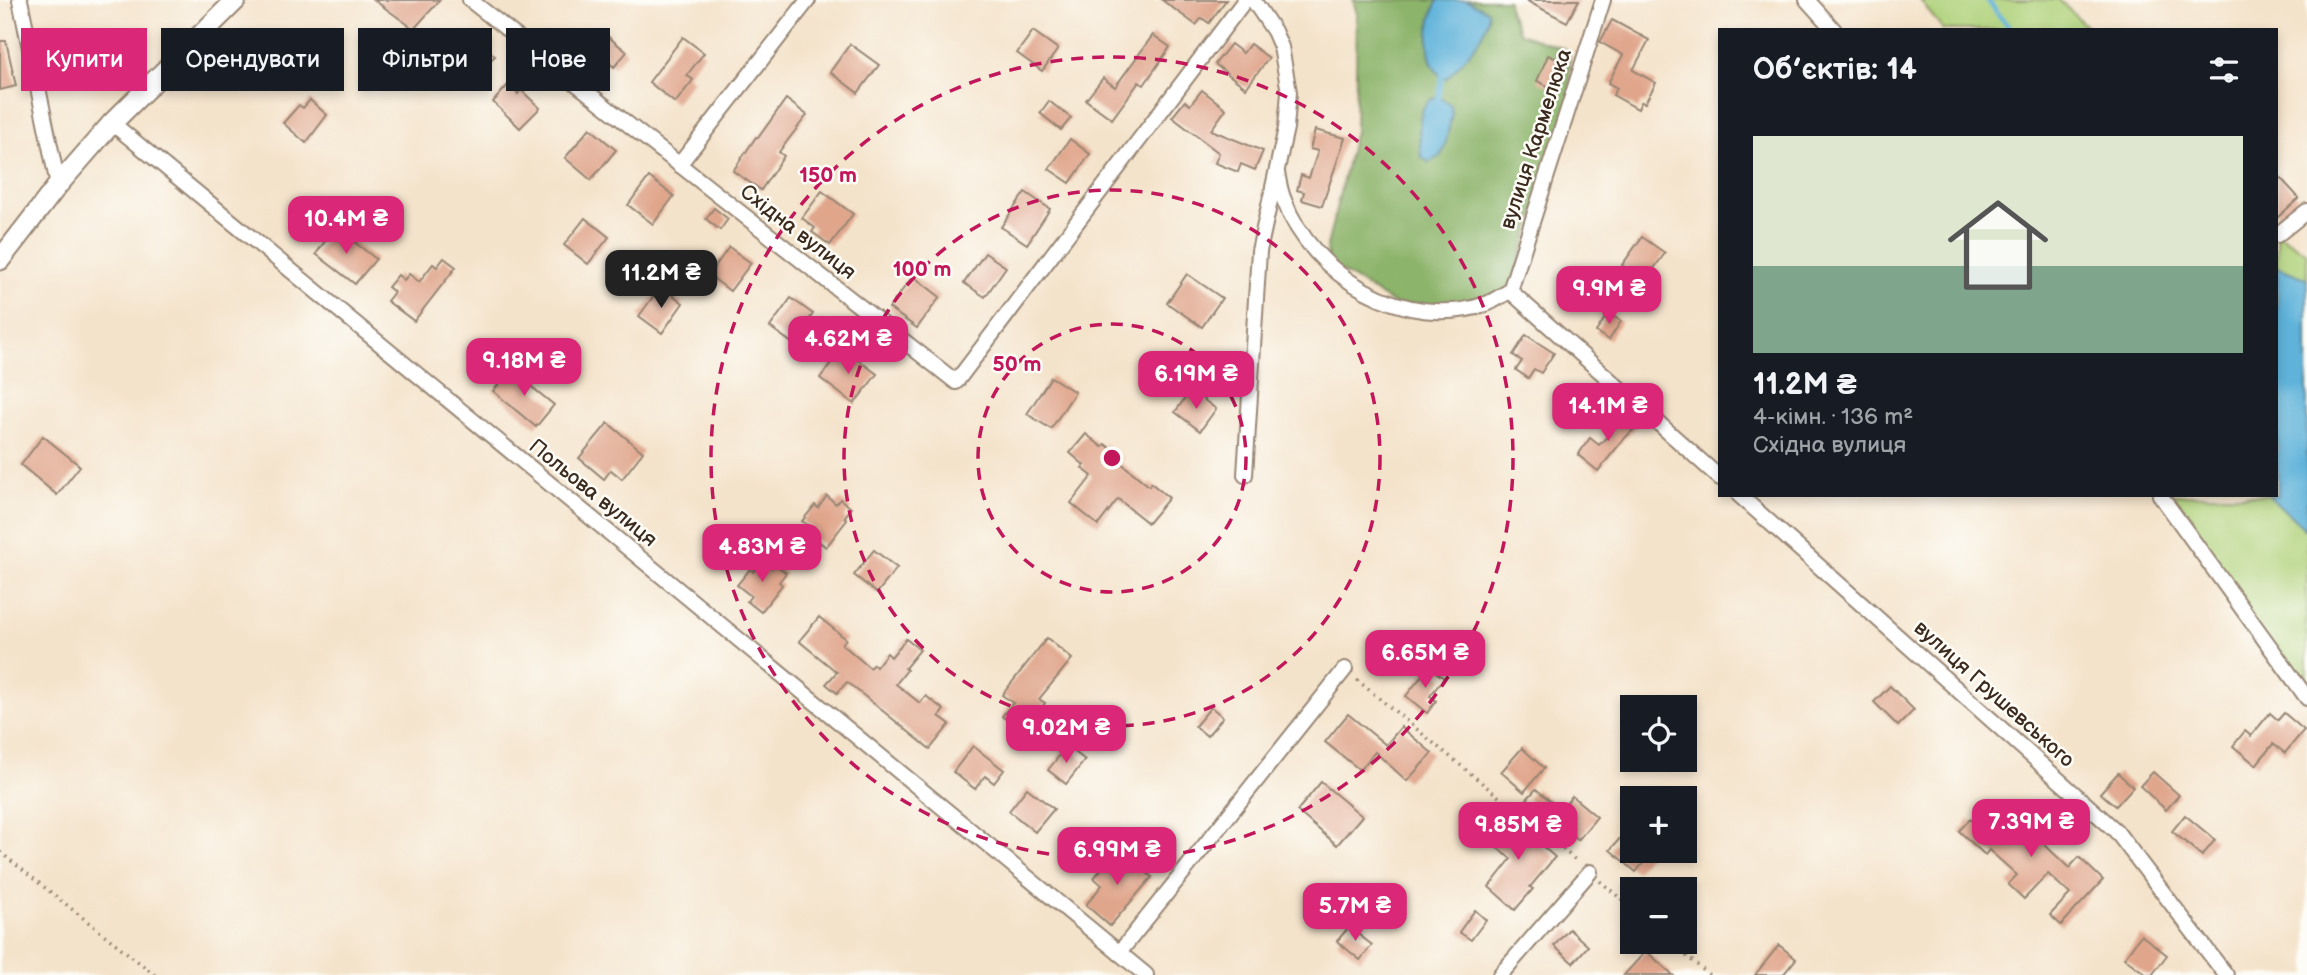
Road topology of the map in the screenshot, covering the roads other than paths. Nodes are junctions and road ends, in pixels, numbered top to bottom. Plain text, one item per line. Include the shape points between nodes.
1 (20, 0) edge
2 (236, 0) edge
3 (470, 0) edge
4 (808, 0) edge
5 (1245, 0) edge
6 (1253, 0) edge
7 (1603, 0) edge
8 (1807, 0) edge
9 (1832, 28) edge
10 (112, 122) junction
11 (679, 165) junction
12 (1277, 173) junction
13 (58, 186) junction
14 (2307, 211) edge
15 (2278, 234) edge
16 (0, 260) edge
17 (1510, 291) junction
18 (1245, 475) dead end
19 (1718, 476) edge
20 (1741, 497) edge
21 (2161, 497) edge
22 (1345, 669) road end
23 (2307, 698) edge
24 (1590, 872) road end
25 (1119, 953) junction
26 (1146, 975) edge
27 (1500, 975) edge
28 (2226, 975) edge

1 - 13 street
2 - 10 main road
3 - 11 street, Східна вулиця
4 - 11 street
5 - 11 street, Східна вулиця via 957,382
6 - 12 street via 1281,47 1289,92
7 - 17 street, вулиця Кармелюка
8 - 9 street
10 - 13 main road
10 - 25 street, Польова вулиця
12 - 17 street via 1284,200 1301,233 1341,274 1376,298 1416,310 1439,311 1487,304
12 - 18 street via 1259,251
13 - 16 main road
14 - 15 street
17 - 19 street
20 - 28 street, вулиця Грушевського via 2116,831
21 - 23 street
22 - 25 street
24 - 27 street
25 - 26 street, Польова вулиця

